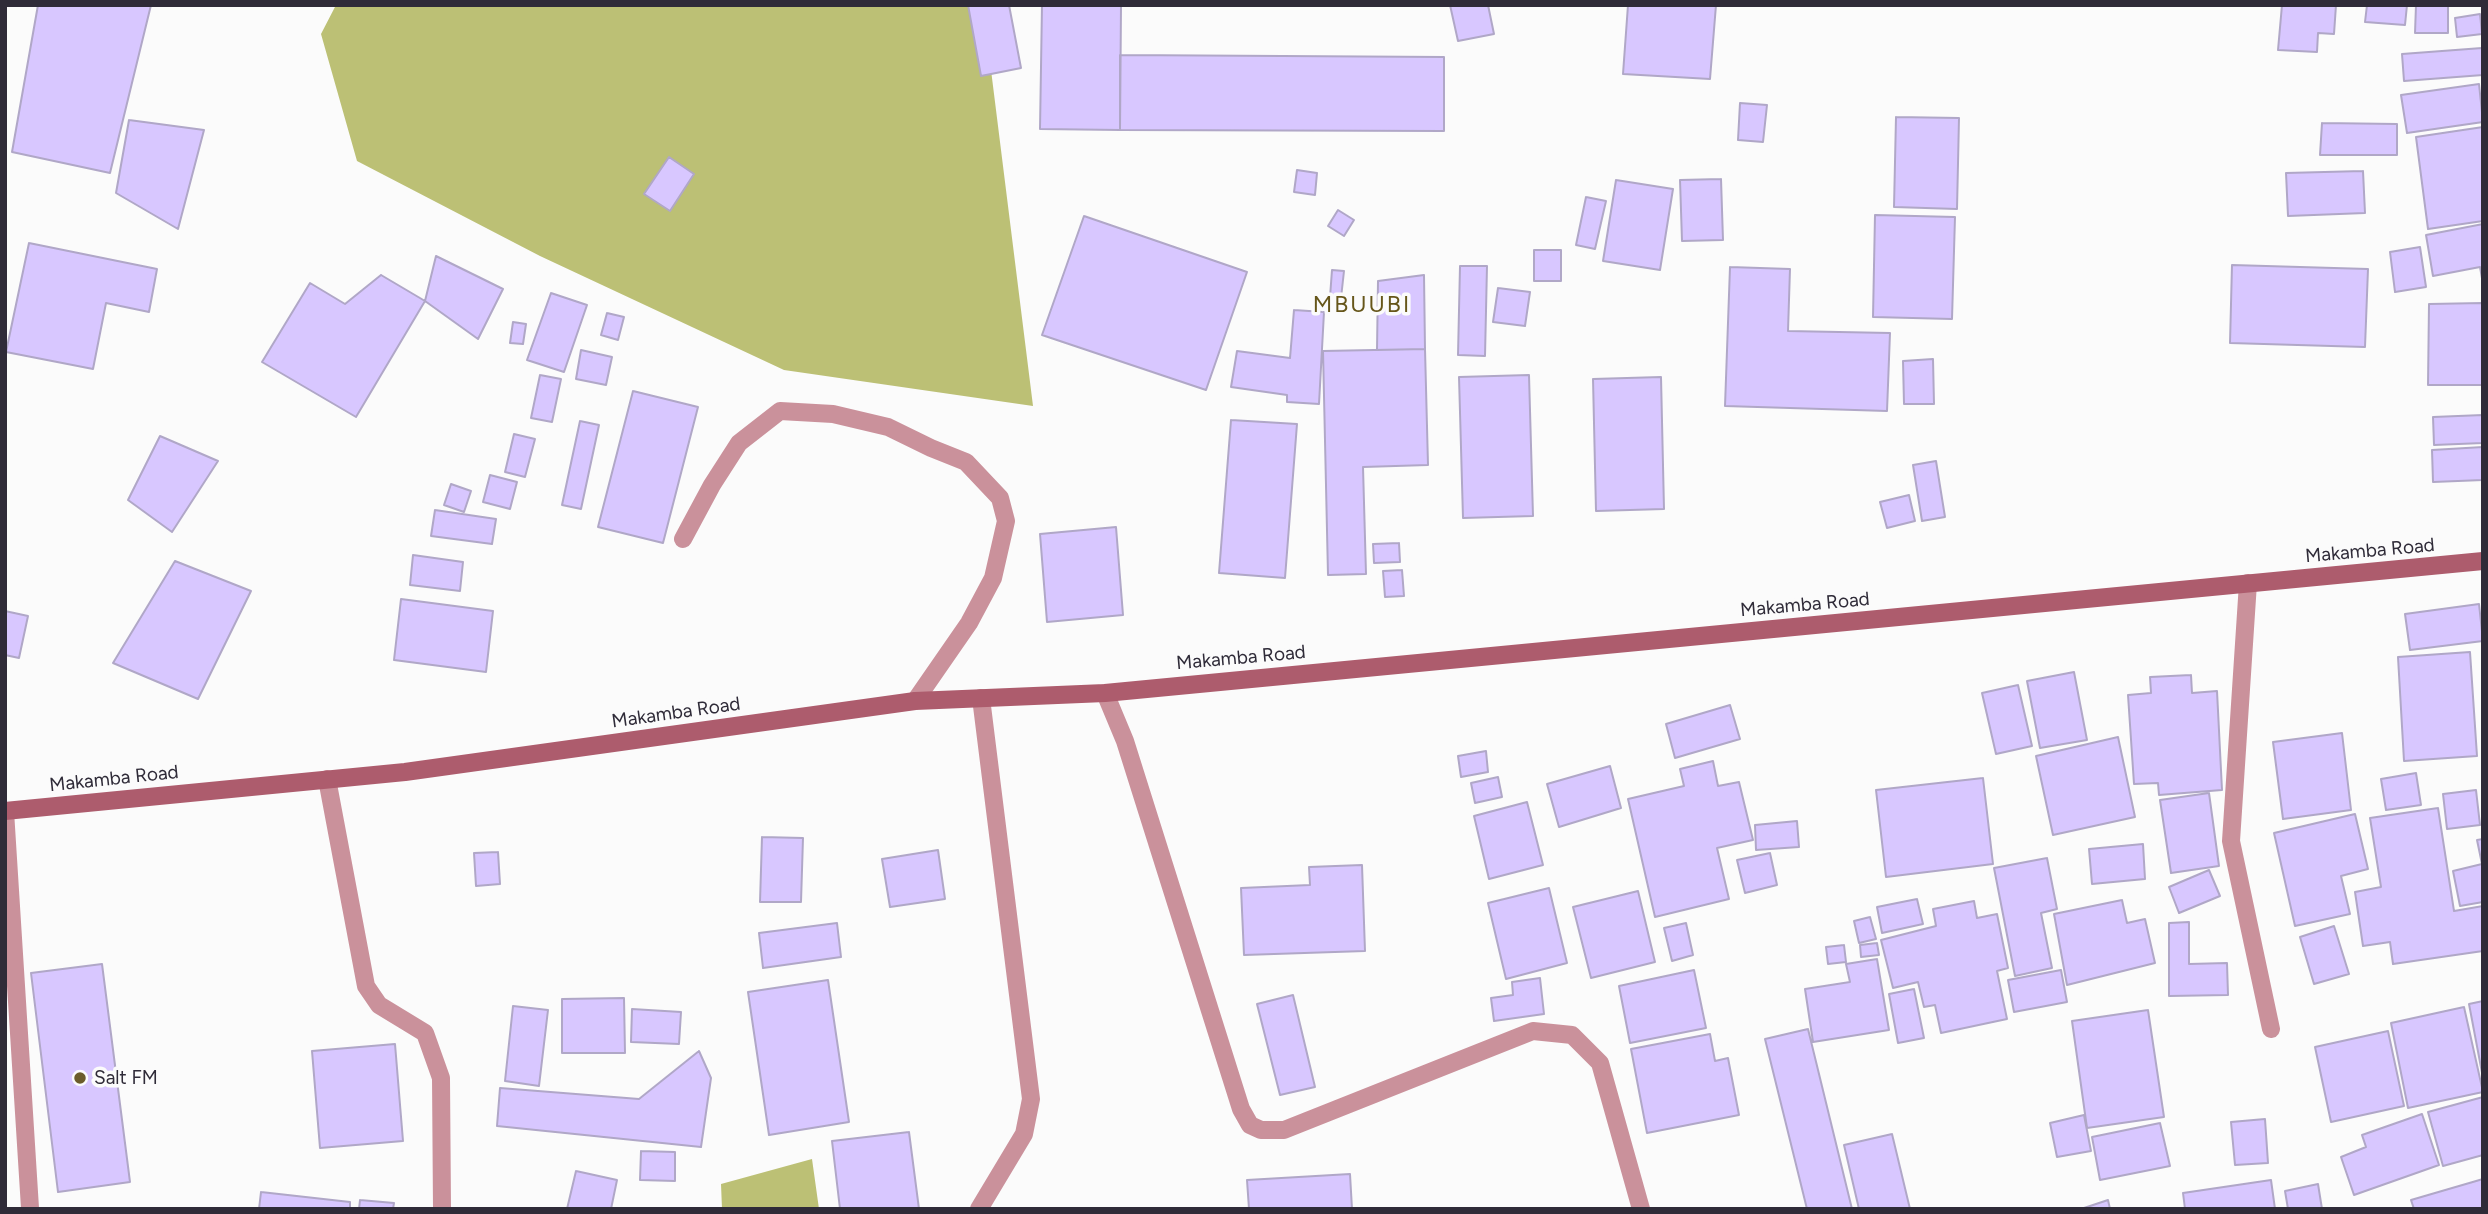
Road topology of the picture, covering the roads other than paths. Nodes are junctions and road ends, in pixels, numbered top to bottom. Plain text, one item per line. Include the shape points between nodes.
1 (683, 539) dead end
2 (2483, 561) edge
3 (2248, 583) junction
4 (1105, 692) junction
5 (982, 698) junction
6 (915, 701) junction
7 (327, 779) junction
8 (5, 811) edge
9 (2271, 1029) dead end
10 (30, 1208) edge
11 (442, 1209) edge
12 (979, 1209) edge
13 (1641, 1209) edge

1 - 6 street via 739,443 780,411 832,414 888,427 966,462 1000,498 1006,521 993,578 969,623
2 - 3 street, Makamba Road
3 - 4 street, Makamba Road
3 - 9 street via 2231,841
4 - 5 street, Makamba Road
4 - 13 street via 1250,1125 1284,1130 1533,1031 1572,1035 1600,1063
5 - 6 street, Makamba Road
5 - 12 street via 1031,1099 1024,1134
6 - 7 street, Makamba Road
7 - 8 street, Makamba Road
7 - 11 street via 366,986 379,1005 425,1033 441,1078
8 - 10 street

